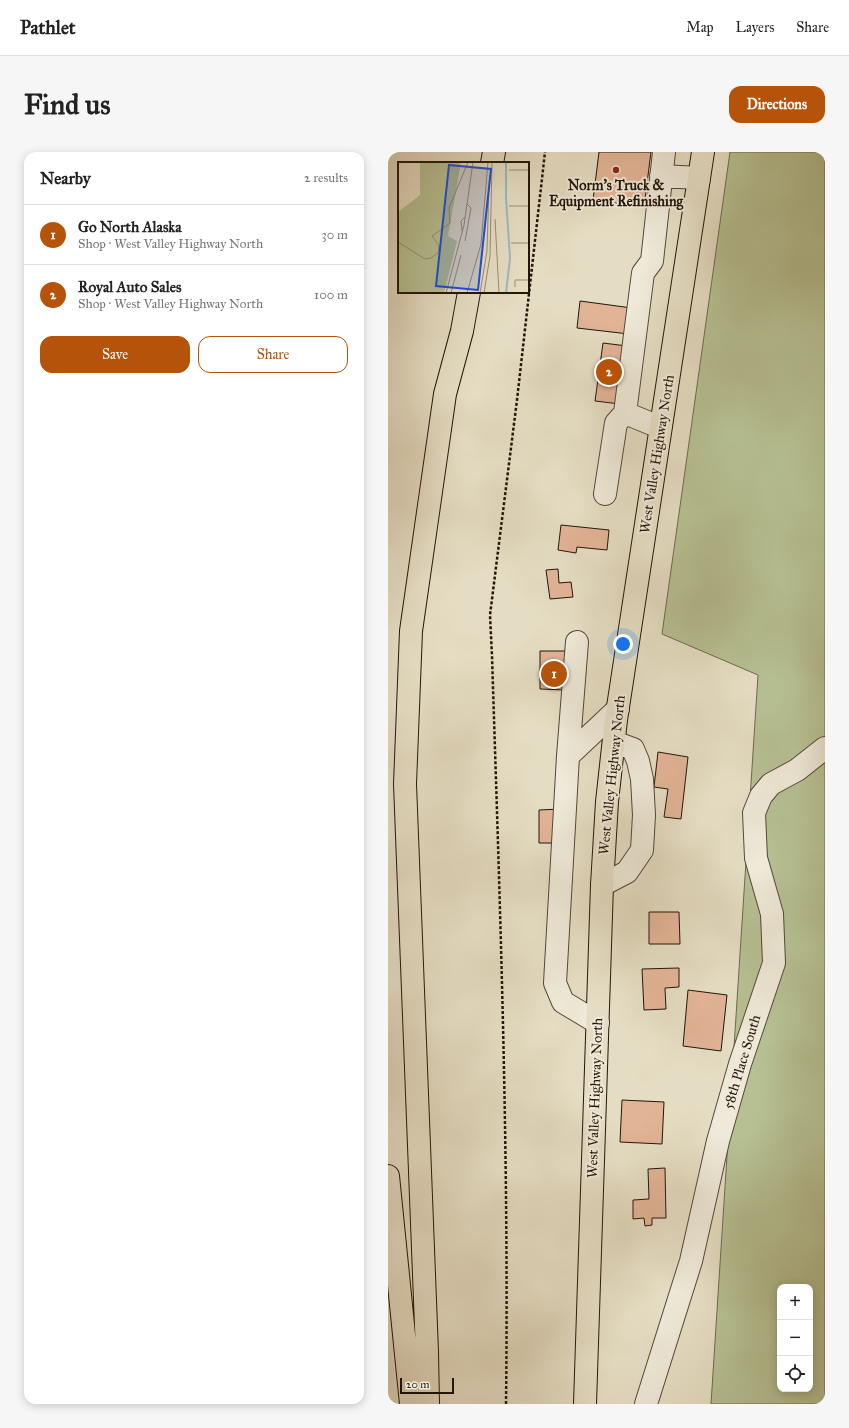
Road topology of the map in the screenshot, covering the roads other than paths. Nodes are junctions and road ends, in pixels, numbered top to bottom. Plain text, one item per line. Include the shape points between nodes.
1 (494, 152) edge
2 (664, 152) edge
3 (703, 152) edge
4 (492, 162) edge
5 (661, 176) junction
6 (699, 178) junction
7 (469, 293) edge
8 (625, 413) junction
9 (661, 425) junction
10 (605, 494) dead end
11 (577, 642) dead end
12 (618, 709) junction
13 (614, 742) junction
14 (825, 748) edge
15 (568, 756) junction
16 (602, 885) junction
17 (598, 1023) junction
18 (388, 1176) edge
19 (411, 1404) edge
20 (428, 1404) edge
21 (585, 1404) edge
22 (646, 1404) edge

1 - 4 main road
2 - 5 street
3 - 6 main road, West Valley Highway North
5 - 6 street
5 - 8 street via 652,261 643,273
6 - 9 main road, West Valley Highway North
7 - 20 main road via 462,332 445,394 411,631 405,784
8 - 9 street
8 - 10 street via 616,423
9 - 12 main road, West Valley Highway North
11 - 15 street
12 - 13 main road, West Valley Highway North
12 - 15 street
13 - 16 main road, West Valley Highway North
13 - 16 street via 633,749 638,761 644,814 643,840 642,850 627,872
14 - 22 street, 58th Place South via 797,770 771,784 761,796 754,813 756,858 772,914 774,963 747,1042 718,1141 691,1261
15 - 17 street via 555,983 564,1002
16 - 17 main road, West Valley Highway North
17 - 21 main road, West Valley Highway North
18 - 19 main road

